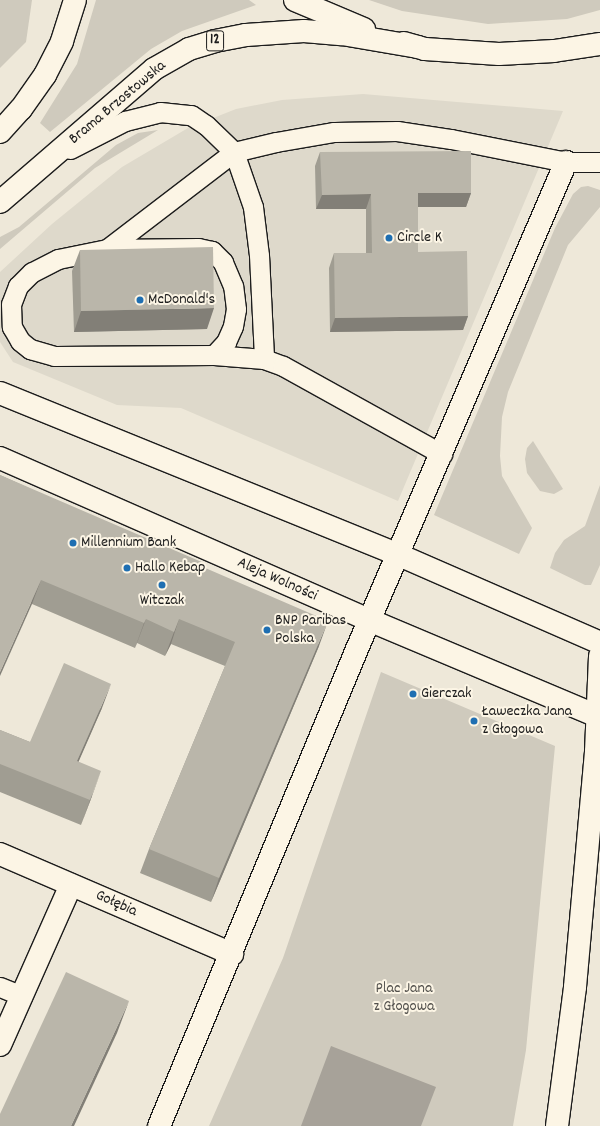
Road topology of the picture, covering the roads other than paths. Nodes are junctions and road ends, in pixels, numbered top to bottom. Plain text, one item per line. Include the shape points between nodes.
1 (75, 0) edge
2 (295, 0) edge
3 (600, 44) edge
4 (418, 47) junction
5 (0, 132) edge
6 (234, 152) junction
7 (50, 160) junction
8 (566, 162) junction
9 (600, 162) edge
10 (0, 202) edge
11 (107, 249) junction
12 (214, 355) junction
13 (264, 359) junction
14 (0, 394) edge
15 (442, 454) junction
16 (0, 458) edge
17 (399, 555) junction
18 (369, 620) junction
19 (600, 643) edge
20 (600, 656) edge
21 (599, 717) edge
22 (594, 849) edge
23 (0, 854) edge
24 (71, 885) junction
25 (232, 954) junction
26 (0, 987) edge
27 (22, 996) junction
28 (0, 1045) edge
29 (159, 1126) edge
30 (557, 1126) edge

1 - 5 street via 62,41 45,75 21,109
2 - 4 street, 12 via 375,33
3 - 4 street, 12 via 554,51 499,54
4 - 7 street, Brama Brzostowska / 12 via 342,34 304,31 271,31 215,41 189,49 154,69
6 - 7 lane via 206,125 190,115 160,112 125,121
6 - 8 lane via 334,132 397,131
6 - 11 lane
6 - 13 lane via 253,207 259,255
7 - 10 street, Brama Brzostowska / 12
8 - 9 lane
8 - 15 street
11 - 12 lane via 212,250 223,262 233,286 236,309 233,326 226,342
11 - 12 lane via 58,259 32,272 18,286 12,304 12,327 20,340 30,349 54,356
12 - 13 lane
13 - 15 lane via 283,366
14 - 17 street
15 - 17 street
16 - 18 street, Aleja Wolności
17 - 18 street
17 - 19 street
18 - 21 street, Aleja Wolności
18 - 25 street
20 - 21 street
21 - 22 street
22 - 30 street
23 - 24 street, Gołębia
24 - 25 street, Gołębia
24 - 27 street
25 - 29 street
26 - 27 lane
27 - 28 street

